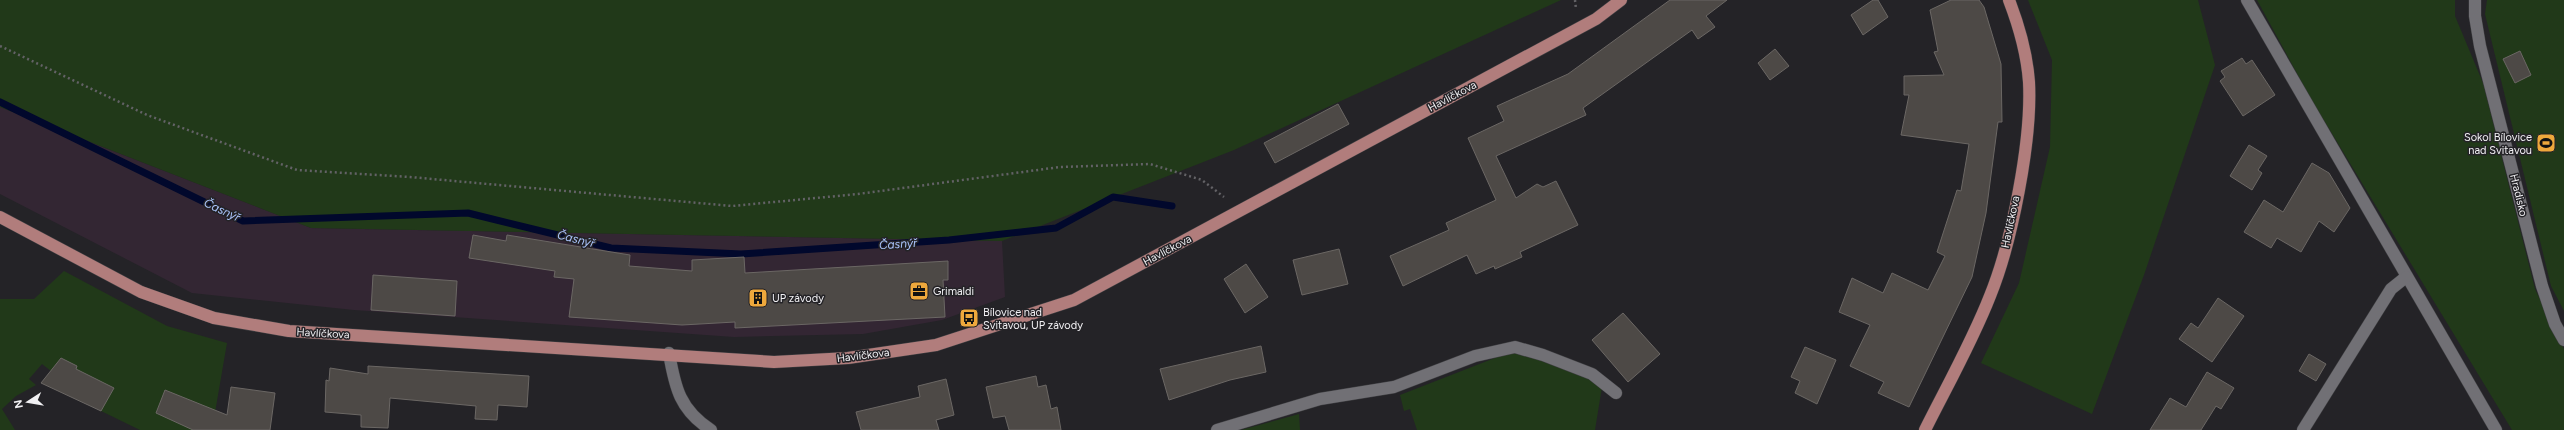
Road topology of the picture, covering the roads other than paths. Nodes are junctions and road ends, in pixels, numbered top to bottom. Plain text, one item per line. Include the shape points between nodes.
1 (1621, 0) edge
2 (2008, 0) edge
3 (2247, 0) edge
4 (2475, 0) edge
5 (0, 217) edge
6 (2406, 277) junction
7 (2564, 340) edge
8 (669, 354) junction
9 (1616, 393) dead end
10 (2494, 429) edge
11 (712, 430) edge
12 (1217, 430) edge
13 (1925, 430) edge
14 (2303, 430) edge

1 - 8 main road, Havlíčkova via 1596,19 1074,300 936,345 848,358 774,362
2 - 13 main road, Havlíčkova via 2017,21 2029,82 2027,122 2013,213 2002,261 1990,296
3 - 6 street
4 - 7 street, Hradisko via 2474,16 2480,46 2542,286 2555,324
5 - 8 main road, Havlíčkova via 141,292 214,318 289,331
6 - 10 street
6 - 14 street via 2391,290
8 - 11 street via 673,378 681,400 692,414
9 - 12 street via 1592,374 1515,347 1475,356 1394,387 1320,399

